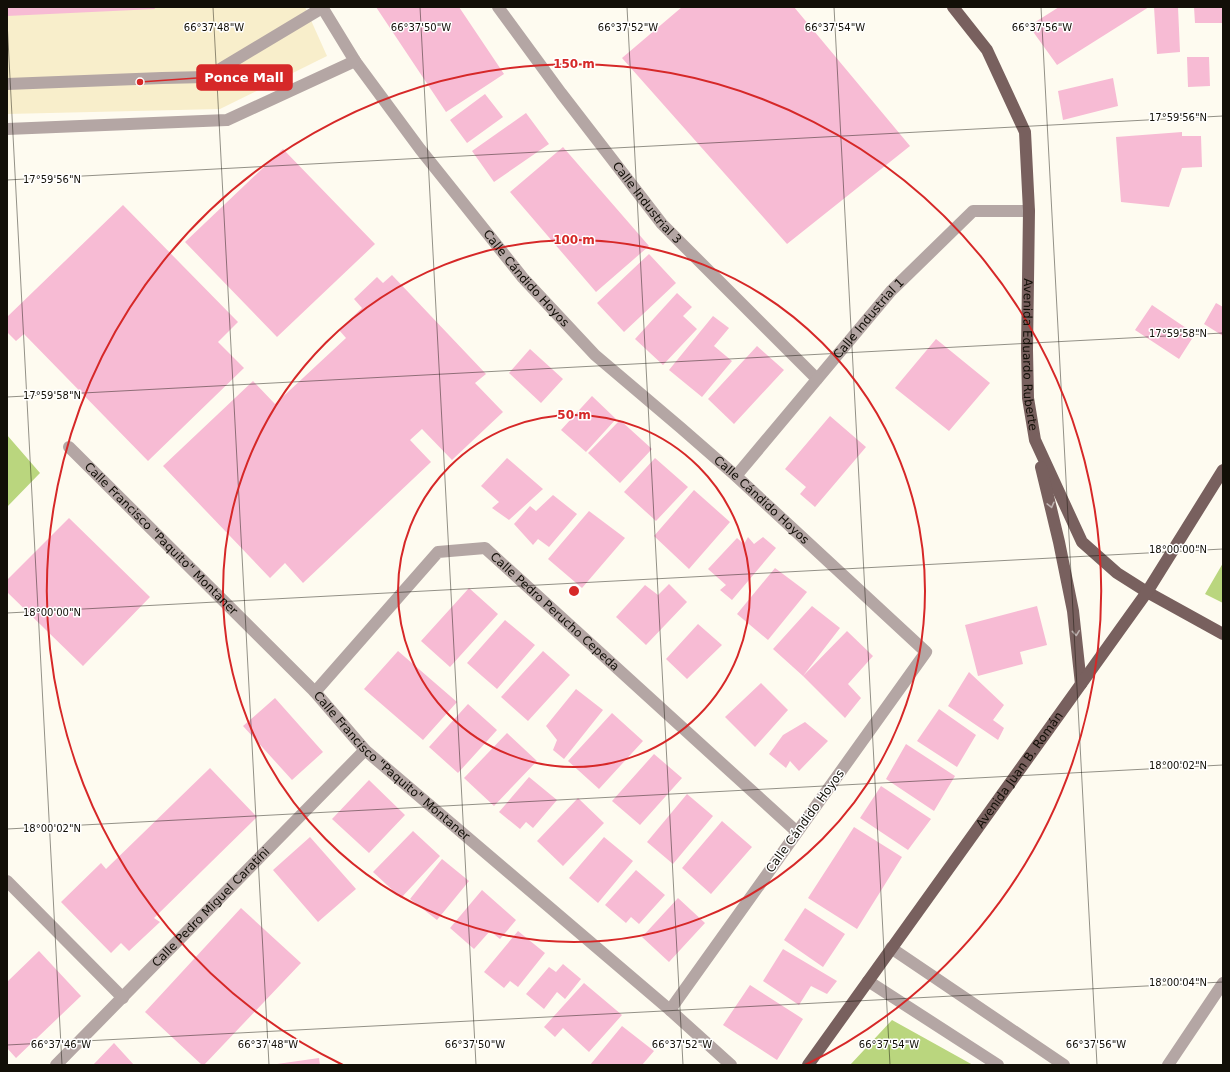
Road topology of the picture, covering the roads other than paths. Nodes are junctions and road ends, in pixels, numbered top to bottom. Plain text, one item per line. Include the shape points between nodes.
1 (322, 7) edge
2 (498, 7) edge
3 (953, 7) edge
4 (355, 61) junction
5 (7, 84) edge
6 (7, 129) edge
7 (1029, 211) junction
8 (817, 379) junction
9 (1035, 440) junction
10 (69, 447) dead end
11 (1223, 470) edge
12 (736, 476) junction
13 (1147, 592) junction
14 (1223, 634) edge
15 (1081, 684) junction
16 (316, 692) junction
17 (365, 750) junction
18 (797, 832) junction
19 (7, 881) edge
20 (891, 948) junction
21 (868, 981) junction
22 (1223, 984) edge
23 (123, 998) junction
24 (670, 1010) junction
25 (56, 1065) edge
26 (731, 1065) edge
27 (808, 1065) edge
28 (998, 1065) edge
29 (1064, 1065) edge
30 (1168, 1065) edge

1 - 4 street, Calle Cándido Hoyos
1 - 5 street via 207,77
2 - 8 street, Calle Industrial 3 via 560,93 662,224
3 - 7 main road, Avenida Eduardo Ruberte via 987,50 1025,132
4 - 6 street via 227,120
4 - 12 street, Calle Cándido Hoyos via 522,278 596,355
7 - 8 street, Calle Industrial 1 via 973,211 891,291
7 - 9 main road, Avenida Eduardo Ruberte via 1028,398
8 - 12 street, Calle Industrial 1
9 - 13 main road, Avenida Eduardo Ruberte via 1082,542 1117,573
9 -> 15 main road via 1074,611
10 - 16 street, Calle Francisco "Paquito" Montaner
11 - 13 main road, Avenida Juan B. Román
12 - 18 street, Calle Cándido Hoyos via 926,652
13 - 14 main road, Avenida Eduardo Ruberte
13 - 15 main road, Avenida Juan B. Román
15 - 20 main road, Avenida Juan B. Román
16 - 17 street, Calle Francisco "Paquito" Montaner
16 - 18 street, Calle Pedro Perucho Cepeda via 438,552 485,548
17 - 23 street, Calle Pedro Miguel Caratini
17 - 24 street, Calle Francisco "Paquito" Montaner
18 - 24 street, Calle Cándido Hoyos
19 - 23 street
20 - 21 main road, Avenida Juan B. Román
20 - 29 street
21 - 27 main road, Avenida Juan B. Román
21 - 28 street
22 - 30 street
23 - 25 street, Calle Pedro Miguel Caratini
24 - 26 street, Calle Francisco "Paquito" Montaner

